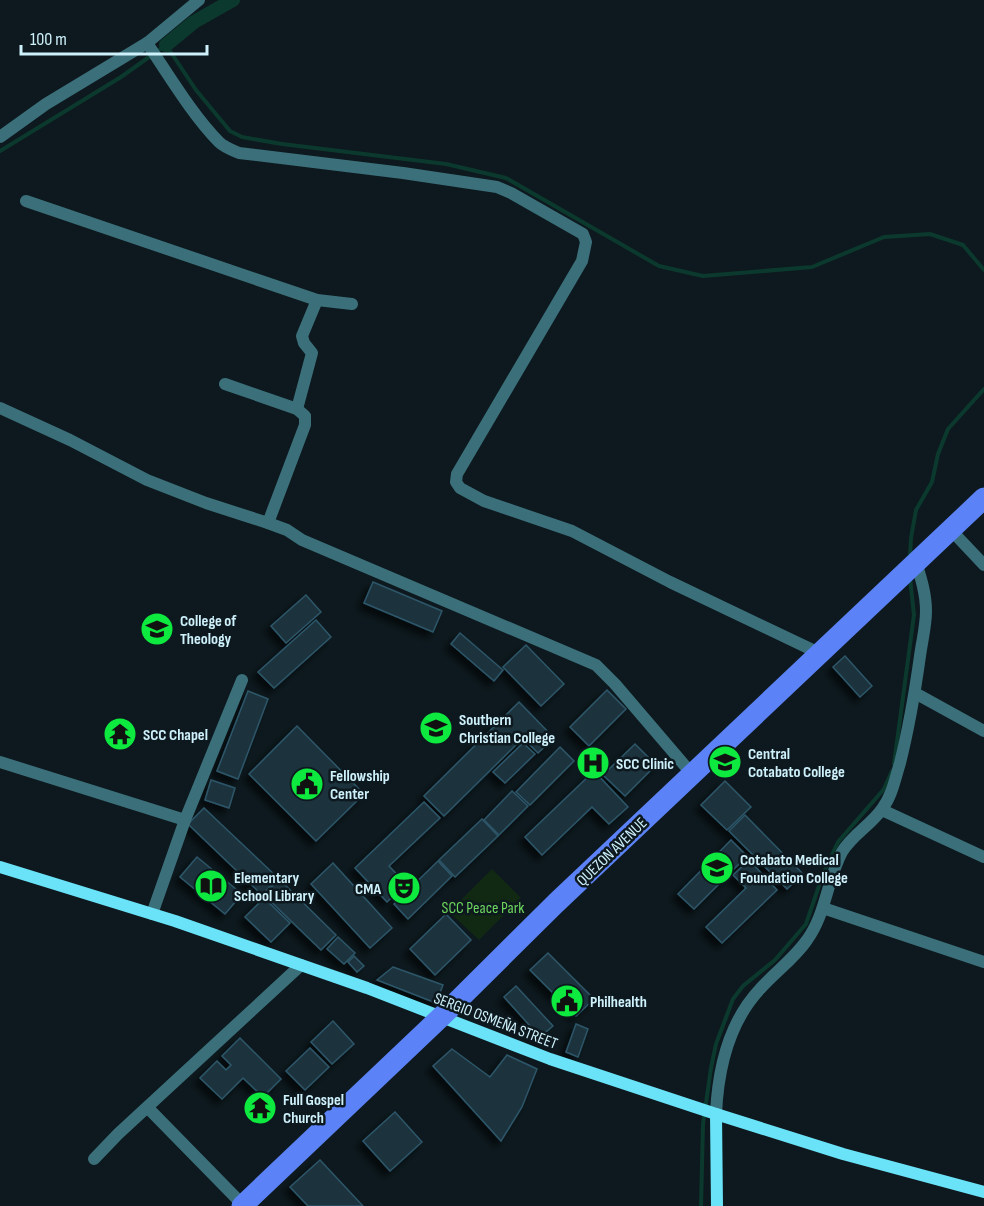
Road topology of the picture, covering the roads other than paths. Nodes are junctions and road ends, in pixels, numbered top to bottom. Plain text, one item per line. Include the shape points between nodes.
1 (199, 0) edge
2 (147, 43) junction
3 (0, 137) edge
4 (26, 201) dead end
5 (317, 300) junction
6 (352, 304) dead end
7 (225, 384) dead end
8 (0, 408) edge
9 (297, 409) junction
10 (984, 498) edge
11 (268, 523) junction
12 (951, 530) junction
13 (916, 562) junction
14 (984, 565) edge
15 (821, 654) junction
16 (242, 680) dead end
17 (915, 693) junction
18 (984, 731) edge
19 (0, 762) edge
20 (692, 774) junction
21 (882, 810) junction
22 (185, 820) junction
23 (984, 857) edge
24 (0, 867) edge
25 (823, 908) junction
26 (152, 914) junction
27 (984, 962) edge
28 (301, 965) junction
29 (442, 1016) junction
30 (148, 1108) junction
31 (716, 1114) junction
32 (94, 1160) dead end
33 (984, 1192) edge
34 (243, 1206) edge
35 (717, 1206) edge

1 - 2 street
2 - 3 street via 46,104
2 - 15 street via 220,143 239,153 497,187 583,234 582,261 457,474 456,482 484,501 572,531
4 - 5 street
5 - 6 street
5 - 9 street via 302,336 312,353
7 - 9 street
8 - 11 street via 147,480
9 - 11 street via 305,416 305,425
10 - 12 main road, QUEZON AVENUE
11 - 20 street via 596,665
12 - 13 main road, QUEZON AVENUE
12 - 14 street
13 - 15 main road, QUEZON AVENUE
13 - 17 street via 926,615
15 - 20 main road, QUEZON AVENUE
16 - 22 street
17 - 18 street
17 - 21 street via 892,789
19 - 22 street
20 - 29 main road, QUEZON AVENUE
21 - 23 street
21 - 25 street via 843,851
22 - 26 street
24 - 26 street, SERGIO OSMEÑA STREET
25 - 27 street
25 - 31 street via 799,952 760,989 733,1030 717,1087
26 - 28 street, SERGIO OSMEÑA STREET
28 - 29 street, SERGIO OSMEÑA STREET
28 - 30 street
29 - 31 street, SERGIO OSMEÑA STREET via 550,1059
29 - 34 main road, QUEZON AVENUE
30 - 32 street
30 - 34 street
31 - 33 street, SERGIO OSMEÑA STREET
31 - 35 street

